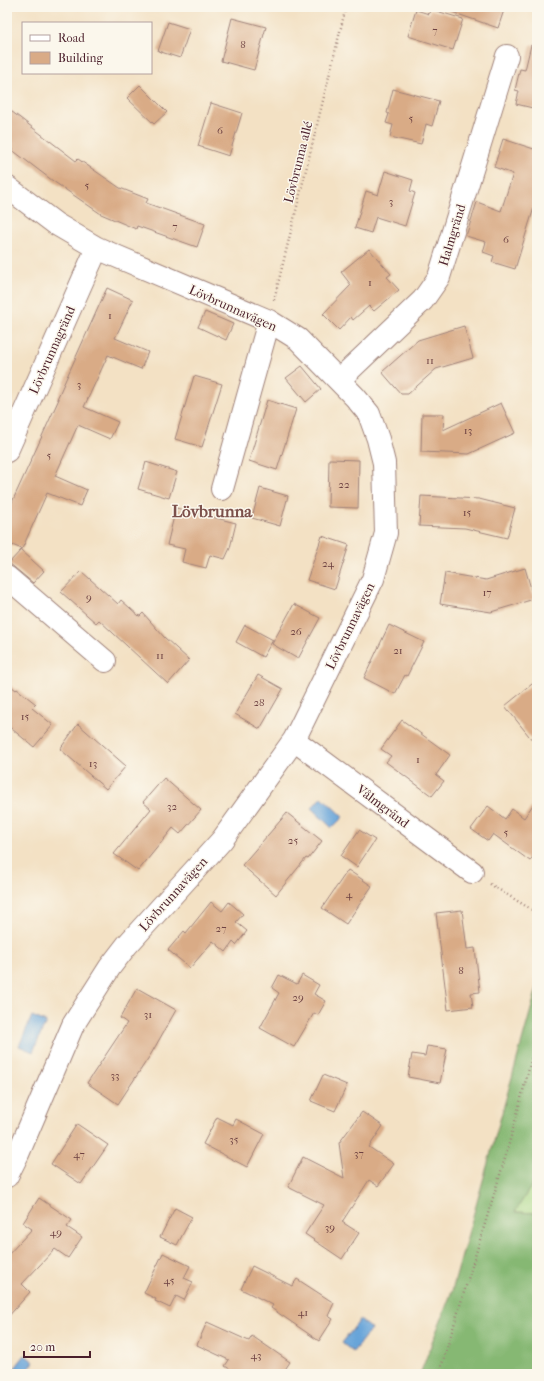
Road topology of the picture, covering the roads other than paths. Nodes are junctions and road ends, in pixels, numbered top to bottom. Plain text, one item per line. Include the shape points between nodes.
1 (507, 56) dead end
2 (7, 188) edge
3 (97, 248) junction
4 (269, 322) junction
5 (340, 380) junction
6 (7, 451) edge
7 (222, 489) dead end
8 (7, 578) edge
9 (106, 661) dead end
10 (294, 740) junction
11 (472, 872) road end
12 (7, 1176) edge

1 - 5 street, Halmgränd via 439,277 423,300
2 - 3 street, Lövbrunnavägen via 56,224
3 - 4 street, Lövbrunnavägen
3 - 6 street, Lövbrunnagränd
4 - 5 street, Lövbrunnavägen via 298,339
4 - 7 street
5 - 10 street, Lövbrunnavägen via 369,414 378,439 384,463 386,533 373,579
8 - 9 street
10 - 11 street, Vålmgränd
10 - 12 street, Lövbrunnavägen via 222,840 110,967 73,1025

